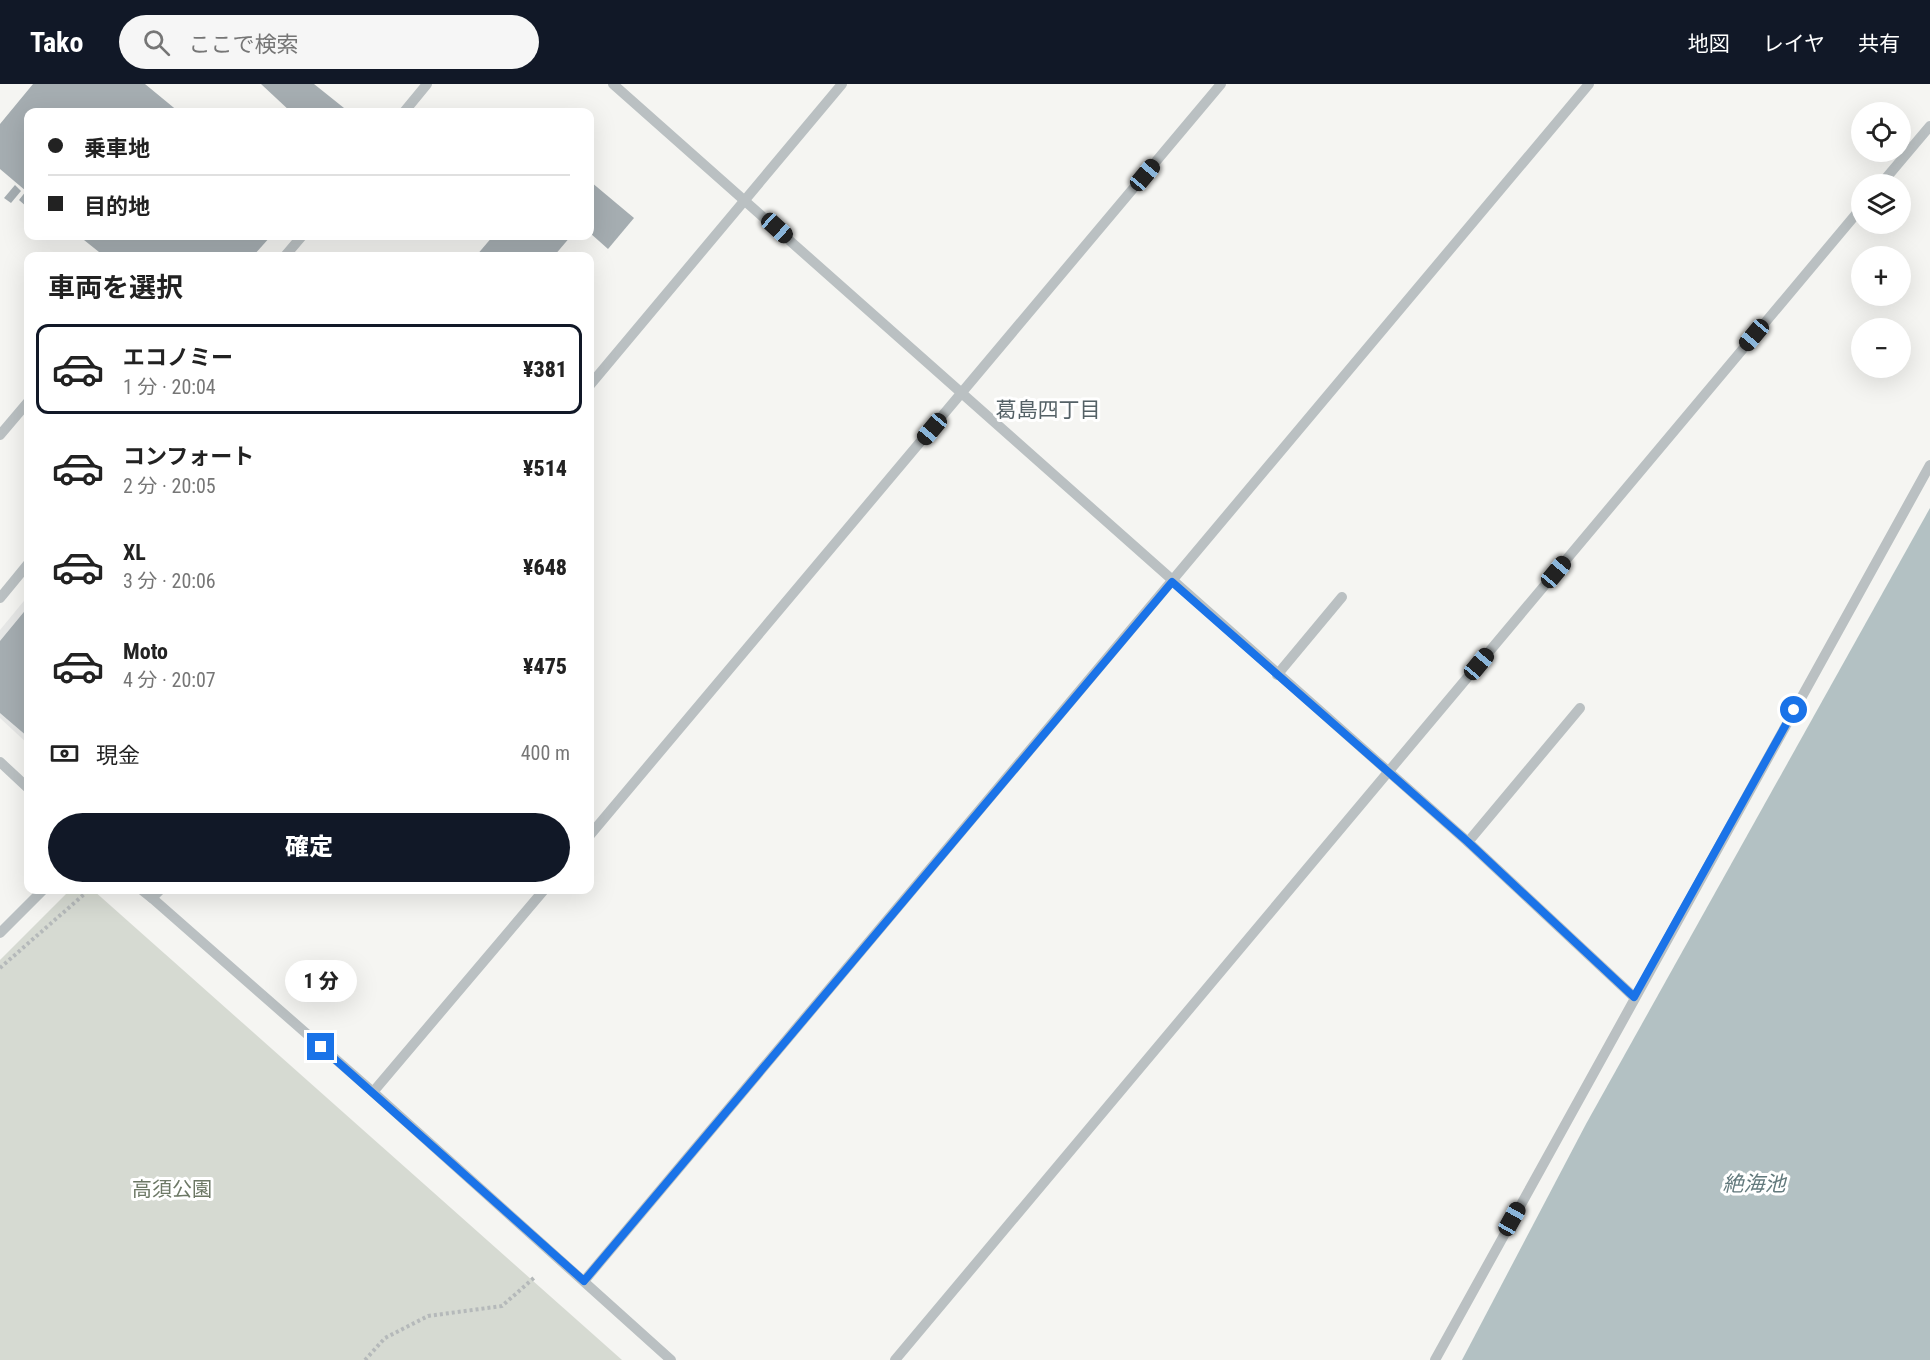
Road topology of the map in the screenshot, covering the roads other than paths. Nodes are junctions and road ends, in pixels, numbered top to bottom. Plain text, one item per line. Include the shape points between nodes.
1 (427, 84) edge
2 (614, 84) edge
3 (842, 84) edge
4 (1221, 84) edge
5 (1589, 84) edge
6 (407, 108) edge
7 (1930, 126) edge
8 (1889, 174) edge
9 (746, 200) junction
10 (1851, 220) edge
11 (299, 240) edge
12 (288, 252) edge
13 (594, 380) edge
14 (961, 394) junction
15 (24, 407) edge
16 (0, 435) edge
17 (1930, 465) edge
18 (24, 569) edge
19 (1172, 582) junction
20 (1342, 597) dead end
21 (0, 598) edge
22 (1276, 675) junction
23 (1580, 708) dead end
24 (0, 762) edge
25 (1387, 773) junction
26 (24, 784) edge
27 (594, 830) edge
28 (1468, 842) junction
29 (39, 894) edge
30 (156, 894) edge
31 (541, 894) edge
32 (0, 933) edge
33 (1634, 997) junction
34 (373, 1092) junction
35 (584, 1281) junction
36 (671, 1360) edge
37 (895, 1360) edge
38 (1435, 1360) edge

1 - 6 street
2 - 9 street
3 - 9 street
4 - 14 street
5 - 19 street
7 - 8 street
9 - 13 street
9 - 14 street
10 - 25 street
11 - 12 street
14 - 19 street
14 - 27 street
15 - 16 street
17 - 33 street
18 - 21 street
19 - 22 street
19 - 35 street
20 - 22 street
22 - 25 street
23 - 28 street
24 - 26 street
25 - 28 street
25 - 37 street
28 - 33 street
29 - 32 street
30 - 34 street
31 - 34 street
33 - 38 street
34 - 35 street
35 - 36 street

